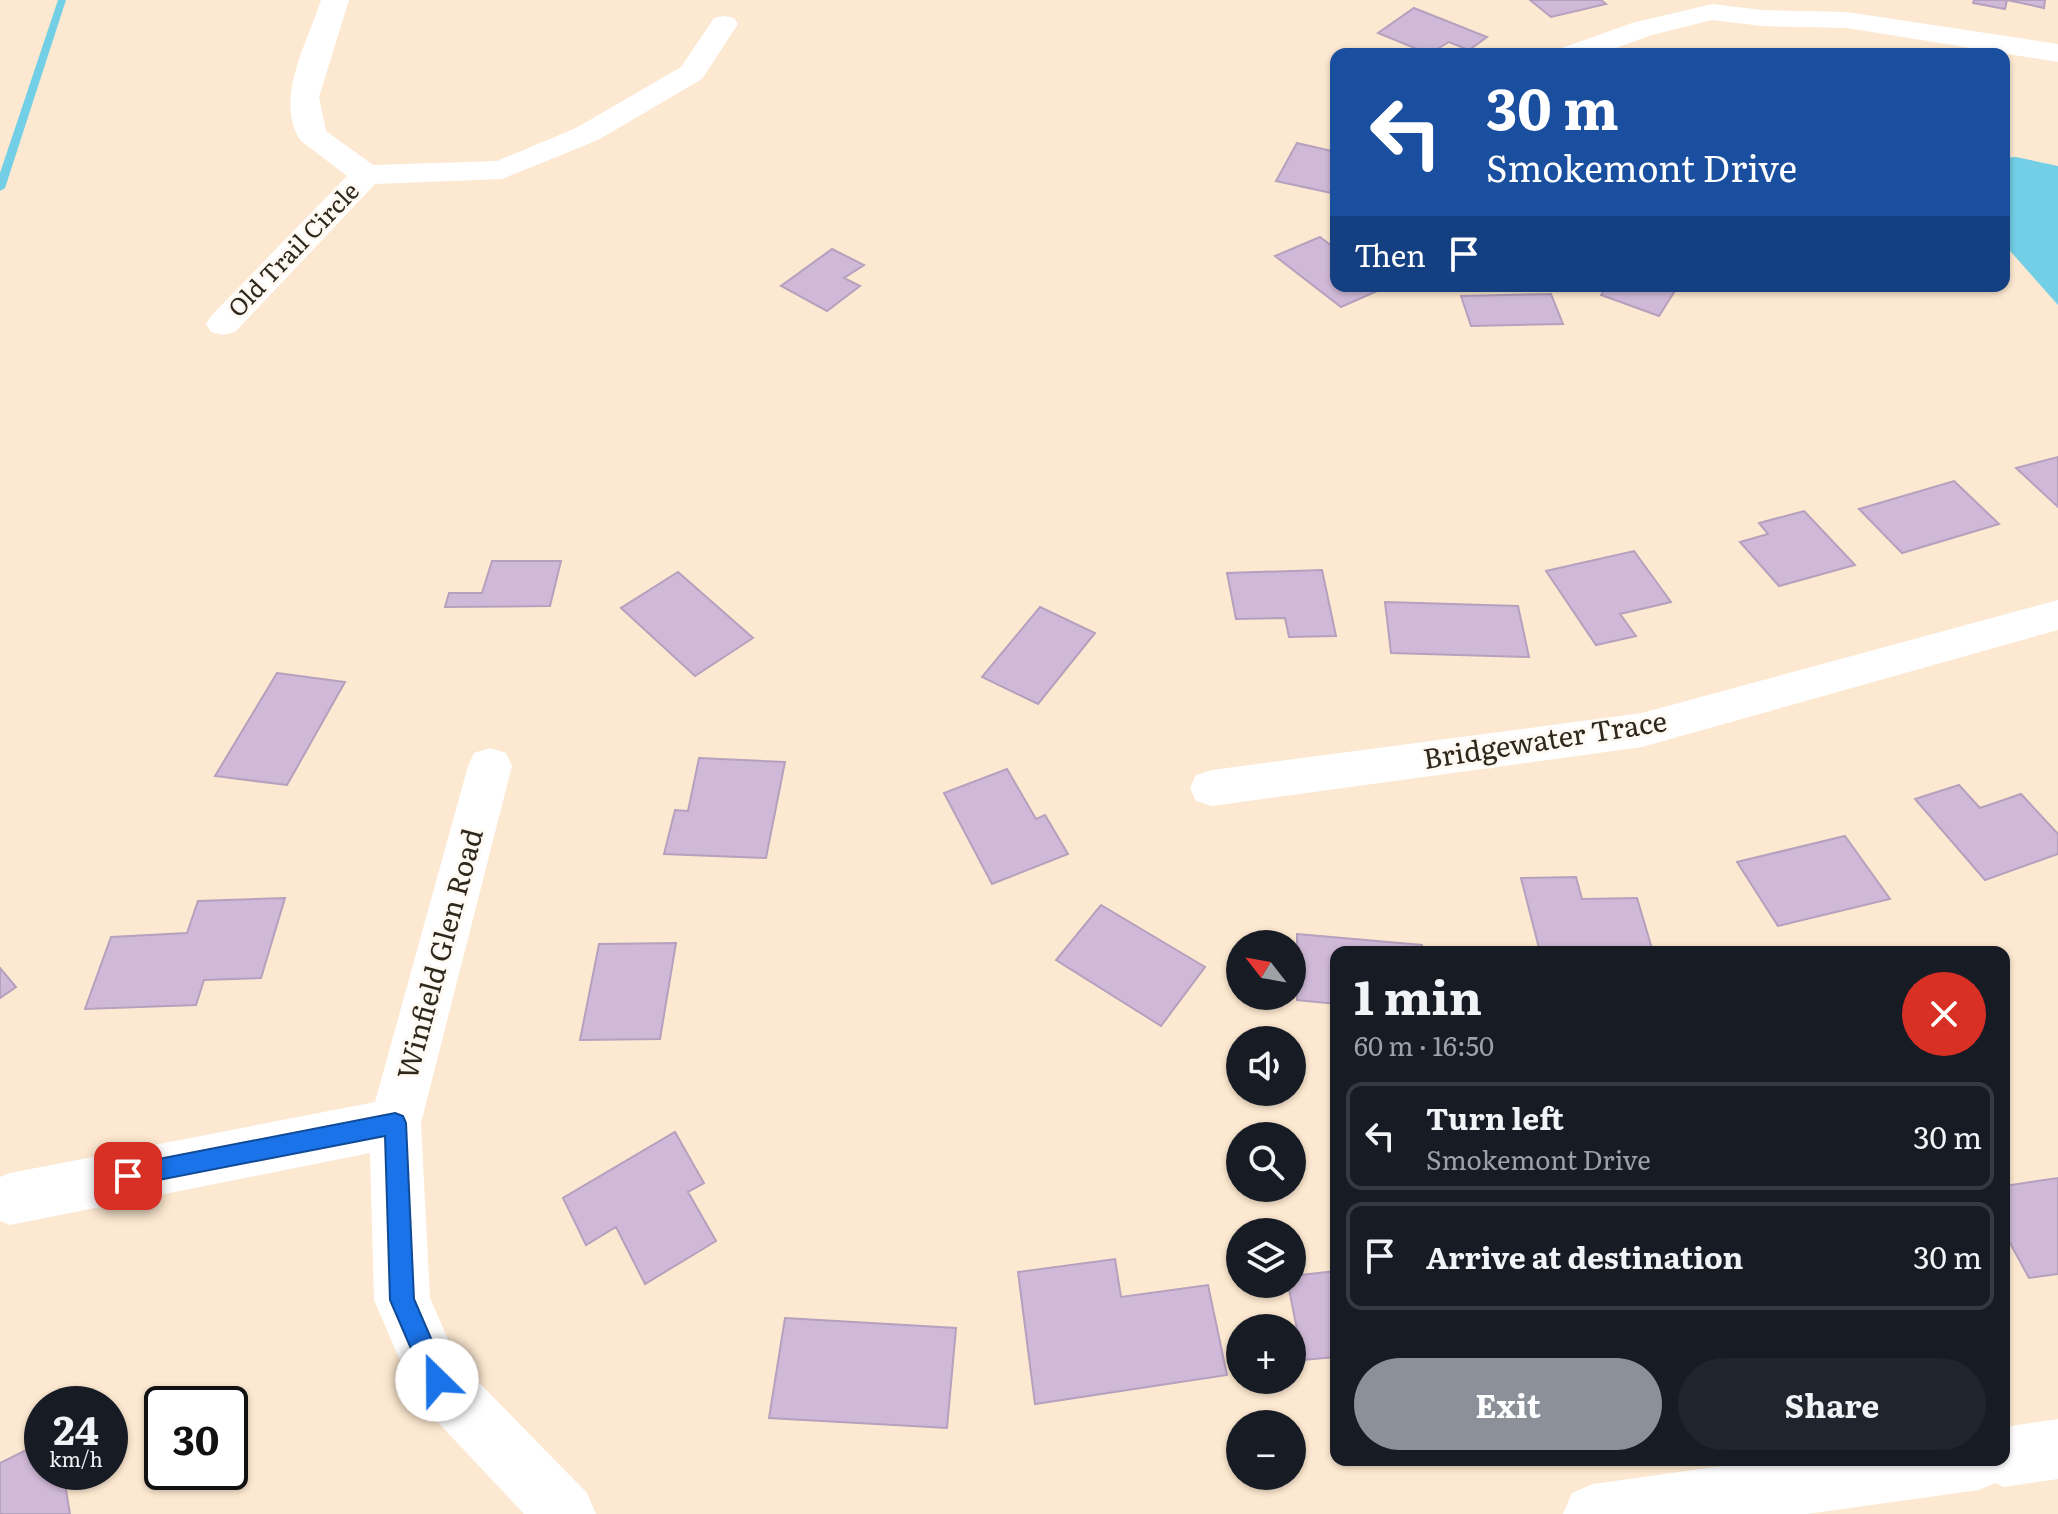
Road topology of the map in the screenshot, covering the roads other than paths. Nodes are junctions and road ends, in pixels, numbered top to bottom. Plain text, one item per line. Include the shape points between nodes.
1 (335, 0) edge
2 (1708, 6) edge
3 (724, 24) dead end
4 (1589, 48) edge
5 (2058, 53) edge
6 (366, 175) junction
7 (223, 324) dead end
8 (2058, 615) edge
9 (490, 766) dead end
10 (1212, 788) dead end
11 (395, 1123) junction
12 (10, 1199) dead end
13 (2058, 1449) edge
14 (2010, 1456) edge
15 (1936, 1466) edge
16 (566, 1514) edge
17 (1593, 1514) edge

1 - 6 street via 304,97 312,135
2 - 4 street
2 - 5 street via 1762,18 1847,20
3 - 6 street via 692,73 587,134 502,170
6 - 7 street, Old Trail Circle
8 - 10 street, Bridgewater Trace via 1642,730
9 - 11 street, Winfield Glen Road
11 - 12 street
11 - 16 street, Winfield Glen Road via 402,1300 437,1380
13 - 14 street
15 - 17 street

